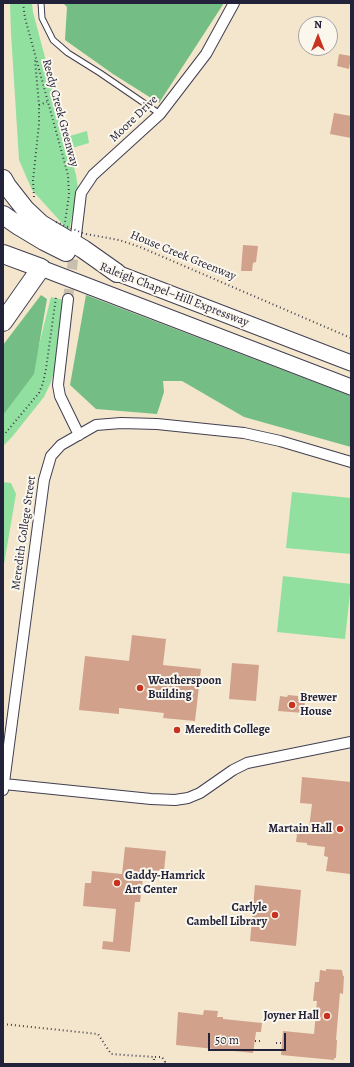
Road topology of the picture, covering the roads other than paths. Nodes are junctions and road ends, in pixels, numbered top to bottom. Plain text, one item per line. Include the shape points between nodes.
1 (41, 3) edge
2 (234, 3) edge
3 (160, 114) junction
4 (3, 179) edge
5 (3, 215) edge
6 (80, 234) tunnel mouth
7 (3, 254) edge
8 (41, 268) junction
9 (117, 273) junction
10 (68, 298) tunnel mouth
11 (3, 322) edge
12 (351, 363) edge
13 (351, 387) edge
14 (79, 434) junction
15 (351, 462) edge
16 (351, 742) edge
17 (3, 787) edge

1 - 3 lane via 42,18 53,40 68,53
2 - 3 street, Moore Drive via 206,54
3 - 6 street, Moore Drive via 93,175 81,193
4 - 9 highway via 25,209 41,224
5 - 9 highway, Raleigh Chapel–Hill Expressway via 44,241
7 - 8 highway, Raleigh Chapel–Hill Expressway
8 - 11 highway
8 - 13 main road, Raleigh Chapel–Hill Expressway
9 - 12 main road, Raleigh Chapel–Hill Expressway
10 - 14 street via 58,385 60,396
14 - 15 street, Meredith College Street via 96,425 157,424 251,435
14 - 17 street, Meredith College Street via 61,444 51,456 44,480
16 - 17 street, Meredith College Street via 247,763 200,793 175,800

